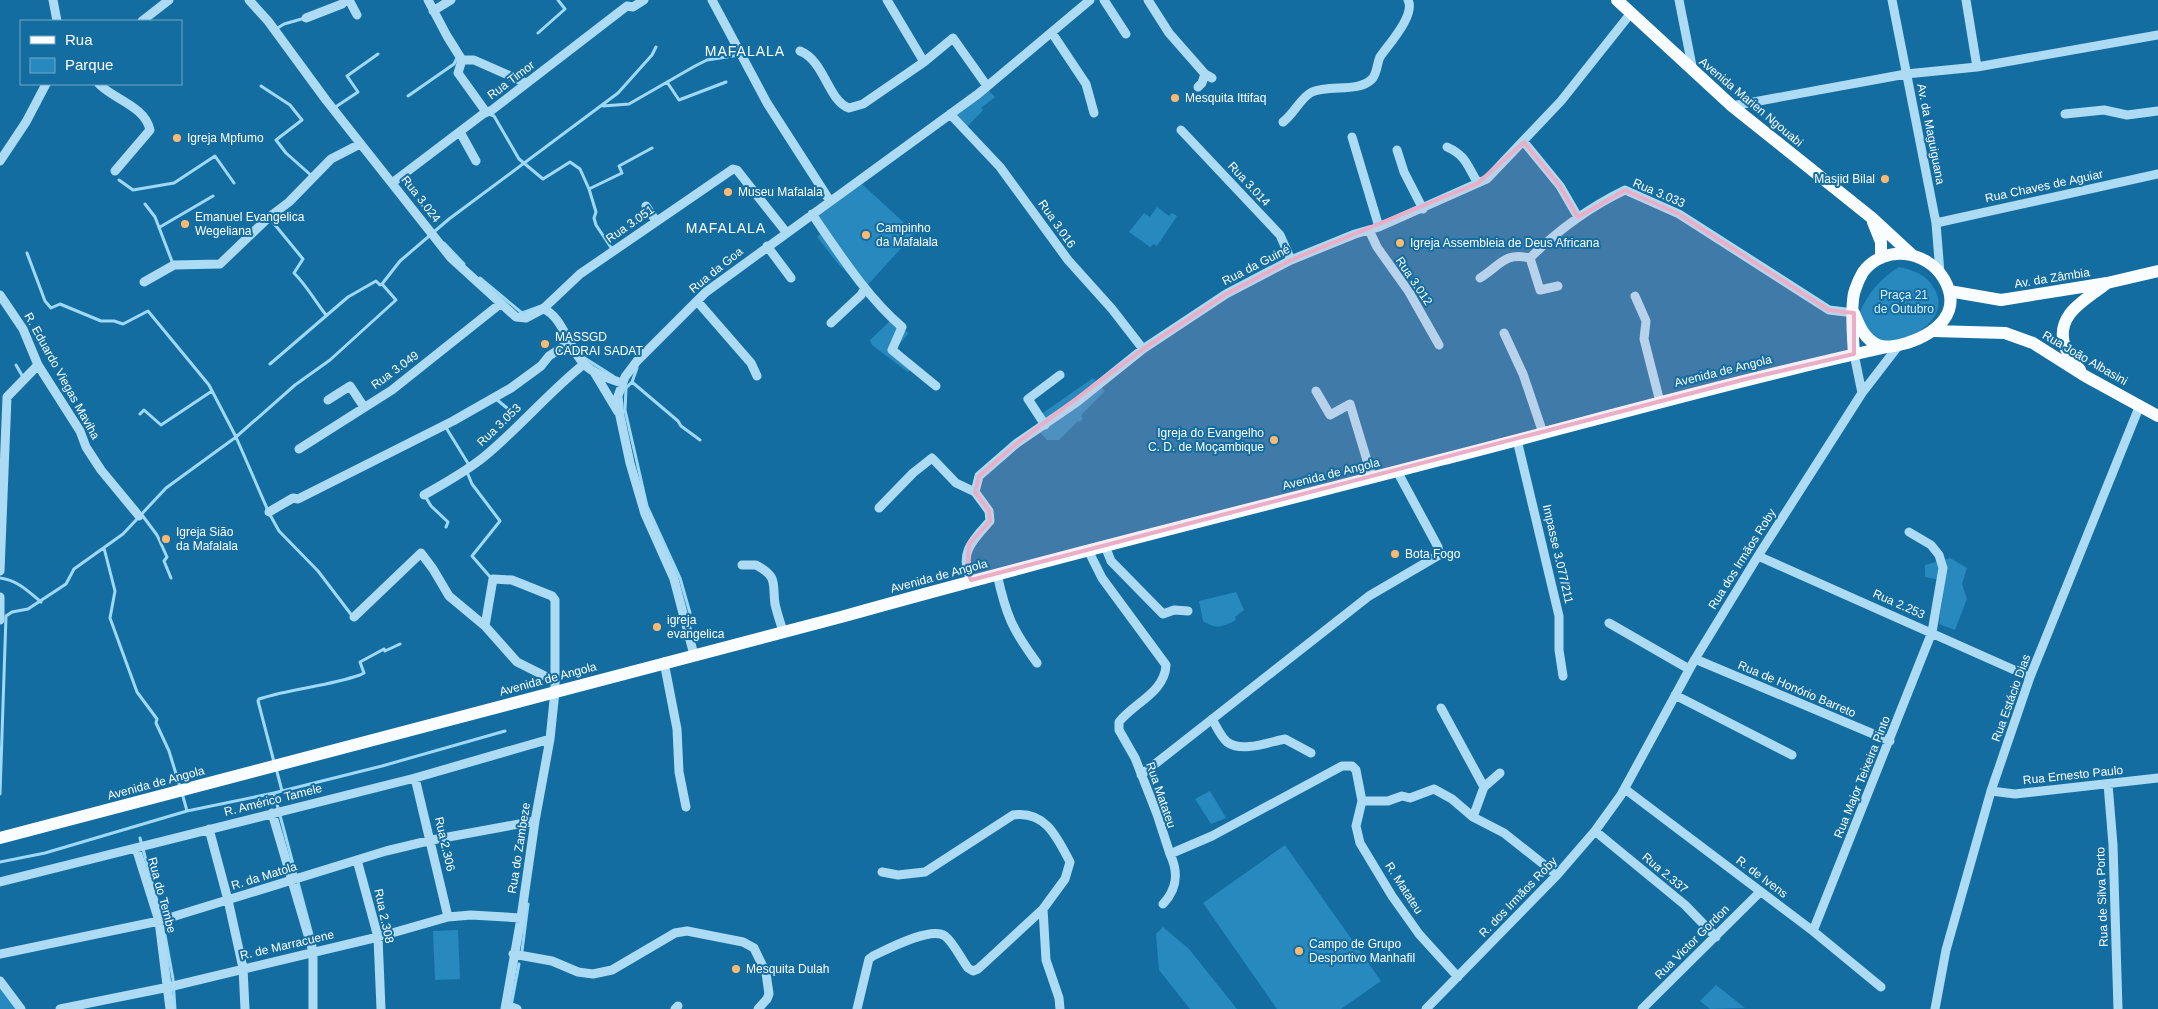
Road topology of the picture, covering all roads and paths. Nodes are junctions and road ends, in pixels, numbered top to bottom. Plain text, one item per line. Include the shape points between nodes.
1 (53, 0) edge
2 (170, 0) edge
3 (249, 0) edge
4 (347, 0) edge
5 (428, 0) edge
6 (451, 0) edge
7 (644, 0) edge
8 (712, 0) edge
9 (887, 0) edge
10 (1090, 0) edge
11 (1104, 0) edge
12 (1148, 0) edge
13 (1408, 0) edge
14 (1617, 0) edge
15 (1679, 0) edge
16 (1892, 0) edge
17 (1966, 0) edge
18 (433, 11) junction
19 (1631, 12) junction
20 (357, 15) dead end
21 (306, 18) dead end
22 (57, 20) edge
23 (143, 20) edge
24 (1052, 33) junction
25 (1126, 34) dead end
26 (2158, 35) edge
27 (800, 51) dead end
28 (462, 60) junction
29 (924, 62) junction
30 (1977, 67) junction
31 (1693, 72) junction
32 (1906, 74) junction
33 (526, 83) junction
34 (46, 85) edge
35 (101, 85) edge
36 (987, 86) junction
37 (1198, 87) dead end
38 (1732, 106) junction
39 (2158, 111) edge
40 (486, 112) junction
41 (1094, 113) dead end
42 (950, 114) junction
43 (2066, 114) dead end
44 (1283, 122) dead end
45 (1181, 130) dead end
46 (460, 132) junction
47 (1352, 137) dead end
48 (1524, 142) junction
49 (360, 144) junction
50 (1447, 147) dead end
51 (1397, 150) dead end
52 (0, 161) edge
53 (476, 161) dead end
54 (115, 171) dead end
55 (2158, 174) edge
56 (392, 183) junction
57 (1478, 183) junction
58 (830, 201) junction
59 (646, 206) dead end
60 (1423, 209) junction
61 (812, 214) junction
62 (1578, 217) junction
63 (1872, 218) junction
64 (656, 221) junction
65 (1936, 223) junction
66 (1380, 227) junction
67 (1369, 230) junction
68 (786, 232) junction
69 (767, 246) junction
70 (1912, 255) junction
71 (1530, 258) junction
72 (1881, 258) junction
73 (1291, 260) junction
74 (2158, 271) edge
75 (1940, 273) junction
76 (791, 278) dead end
77 (1480, 278) dead end
78 (144, 282) dead end
79 (2107, 283) junction
80 (1558, 286) dead end
81 (865, 288) junction
82 (1949, 291) junction
83 (0, 295) edge
84 (1635, 296) dead end
85 (697, 301) junction
86 (500, 304) junction
87 (543, 309) junction
88 (1854, 312) junction
89 (830, 323) dead end
90 (1934, 331) junction
91 (1504, 333) dead end
92 (569, 343) junction
93 (1439, 345) dead end
94 (1893, 346) junction
95 (1143, 349) junction
96 (1854, 354) junction
97 (584, 364) junction
98 (38, 365) junction
99 (592, 370) junction
100 (1060, 375) dead end
101 (757, 376) dead end
102 (2084, 376) junction
103 (622, 383) junction
104 (936, 386) dead end
105 (1316, 391) dead end
106 (1862, 393) junction
107 (328, 400) dead end
108 (1660, 402) junction
109 (2140, 405) junction
110 (364, 408) junction
111 (620, 416) junction
112 (2158, 416) edge
113 (1045, 424) junction
114 (1543, 433) junction
115 (1518, 440) junction
116 (299, 449) dead end
117 (1397, 471) junction
118 (1372, 477) junction
119 (975, 492) junction
120 (424, 494) dead end
121 (880, 508) dead end
122 (269, 512) dead end
123 (139, 516) dead end
124 (1908, 532) dead end
125 (1104, 546) junction
126 (1088, 550) junction
127 (1758, 556) junction
128 (742, 565) dead end
129 (0, 570) edge
130 (997, 574) junction
131 (971, 580) junction
132 (0, 597) edge
133 (1188, 611) dead end
134 (354, 617) dead end
135 (0, 620) edge
136 (1609, 623) dead end
137 (485, 626) junction
138 (783, 631) junction
139 (1932, 632) junction
140 (694, 655) junction
141 (1695, 659) junction
142 (664, 662) junction
143 (1037, 663) dead end
144 (1689, 669) junction
145 (1563, 676) dead end
146 (2030, 676) junction
147 (555, 686) junction
148 (1675, 696) junction
149 (1441, 708) dead end
150 (1212, 719) junction
151 (550, 738) junction
152 (1890, 741) junction
153 (1311, 753) dead end
154 (1792, 755) dead end
155 (1500, 772) dead end
156 (1141, 775) junction
157 (415, 778) junction
158 (2158, 778) edge
159 (2108, 784) junction
160 (1484, 787) junction
161 (1991, 791) junction
162 (1623, 792) junction
163 (1362, 801) junction
164 (686, 807) dead end
165 (272, 813) junction
166 (1473, 817) junction
167 (535, 821) junction
168 (208, 829) junction
169 (1595, 831) junction
170 (0, 838) edge
171 (432, 840) junction
172 (136, 848) junction
173 (1170, 854) junction
174 (357, 860) junction
175 (882, 872) dead end
176 (1557, 875) junction
177 (292, 880) junction
178 (0, 882) edge
179 (1760, 892) junction
180 (228, 900) junction
181 (1163, 904) dead end
182 (1043, 909) junction
183 (448, 917) junction
184 (521, 918) junction
185 (159, 921) junction
186 (1813, 931) junction
187 (378, 937) junction
188 (1716, 937) junction
189 (313, 952) junction
190 (0, 954) edge
191 (513, 954) junction
192 (243, 968) junction
193 (1458, 977) junction
194 (0, 981) edge
195 (1881, 987) dead end
196 (169, 988) junction
197 (505, 1007) edge
198 (21, 1009) edge
199 (60, 1009) edge
200 (170, 1009) edge
201 (245, 1009) edge
202 (313, 1009) edge
203 (381, 1009) edge
204 (517, 1009) edge
205 (758, 1009) edge
206 (857, 1009) edge
207 (1060, 1009) edge
208 (1426, 1009) edge
209 (1642, 1009) edge
210 (1935, 1009) edge
211 (2118, 1009) edge

1 - 22 street
2 - 23 street
3 - 49 street, Rua 3.024 via 268,20 290,54
4 - 20 street
4 - 21 street
5 - 18 street
6 - 18 street
7 - 33 street, Rua Timor via 634,7 627,6
8 - 58 street via 767,102
9 - 29 street
10 - 24 street, Rua da Goa
11 - 25 street
12 - 37 street via 1169,33 1209,76
13 - 44 street via 1408,15 1380,57 1373,78 1362,85 1312,92
14 - 19 main road, Avenida Marien Ngouabi
15 - 31 street
16 - 32 street, Av. da Maguiguana
17 - 30 street
18 - 28 street
19 - 31 main road, Avenida Marien Ngouabi
19 - 48 street, Rua da Guiné via 1600,54
24 - 36 street, Rua da Goa
24 - 41 street via 1086,84
26 - 30 street
27 - 29 street via 816,62 837,96 849,108 863,104
28 - 33 street via 474,60
28 - 40 street via 458,74
29 - 36 street via 954,38
30 - 32 street
31 - 38 main road, Avenida Marien Ngouabi
32 - 38 street
32 - 65 street, Av. da Maguiguana
33 - 40 street, Rua Timor
34 - 52 street
35 - 54 street via 141,115 150,130
36 - 42 street, Rua da Goa
38 - 63 main road, Avenida Marien Ngouabi
39 - 43 street via 2127,115 2104,110
40 - 46 street, Rua Timor
42 - 58 street, Rua da Goa
42 - 95 street, Rua 3.016 via 1000,167 1068,260
45 - 73 street, Rua 3.014 via 1280,235
46 - 53 street
46 - 56 street, Rua Timor
47 - 66 street
48 - 57 street, Rua da Guiné via 1487,179
48 - 62 street via 1560,186
49 - 56 street, Rua 3.024
49 - 78 street via 331,159 220,264 174,265
50 - 57 street via 1468,162
51 - 60 street
55 - 65 street, Rua Chaves de Aguiar
56 - 86 street, Rua 3.024 via 450,258
57 - 60 street, Rua da Guiné
58 - 61 street, Rua da Goa
59 - 64 street
60 - 66 street, Rua da Guiné
61 - 68 street, Rua da Goa
61 - 81 street
62 - 71 street, Rua 3.033
62 - 88 street, Rua 3.033 via 1625,190 1679,214 1829,310
63 - 70 main road, Avenida Marien Ngouabi
63 - 72 main road via 1882,242
64 - 68 street, Rua 3.051 via 733,169
64 - 87 street, Rua 3.051 via 580,274
65 - 75 street, Av. da Maguiguana
66 - 67 street, Rua da Guiné
67 - 73 street, Rua da Guiné
67 - 93 street, Rua 3.012
68 - 69 street, Rua da Goa
69 - 76 street
69 - 85 street, Rua da Goa
70 - 72 main road via 1896,254
70 - 75 main road via 1928,262
71 - 77 street via 1509,256
71 - 80 street via 1540,290
72 - 88 main road via 1863,272 1854,292
73 - 95 street, Rua da Guiné via 1226,294
74 - 79 main road, Av. da Zâmbia
75 - 82 main road
79 - 82 main road, Av. da Zâmbia via 2001,300
79 - 102 main road via 2069,313 2062,331 2065,348
81 - 89 street via 862,295
81 - 104 street via 884,312 902,327 892,350
82 - 90 main road via 1947,312
83 - 98 street, R. Eduardo Viegas Maviha via 31,343
84 - 108 street via 1646,321 1644,339
85 - 101 street via 751,363
85 - 103 street, Rua da Goa via 637,361
86 - 87 street, Rua 3.024 via 521,319
86 - 110 street, Rua 3.049 via 430,361
87 - 92 street via 560,323
88 - 94 main road via 1862,332 1870,340 1879,346
88 - 96 main road
90 - 94 main road
90 - 102 main road, Rua João Albasini via 2005,333 2033,343
91 - 114 street via 1524,374
92 - 97 street
92 - 122 street via 496,398
94 - 96 main road, Avenida de Angola
94 - 106 street, Rua dos Irmãos Roby
95 - 113 street, Rua da Guiné
96 - 106 street
96 - 108 main road, Avenida de Angola
97 - 99 street
97 - 120 street, Rua 3.053 via 556,386 485,456
98 - 123 street, R. Eduardo Viegas Maviha via 80,431 86,447
98 - 129 street via 7,397
99 - 103 street
99 - 111 street
100 - 113 street via 1028,399
102 - 109 main road, Rua João Albasini
103 - 111 street, Rua da Goa via 618,396
105 - 118 street via 1330,415 1350,404
106 - 127 street, Rua dos Irmãos Roby
107 - 110 street via 350,386
108 - 114 main road, Avenida de Angola
109 - 112 main road, Rua João Albasini
109 - 146 street, Rua Estácio Dias
110 - 116 street, Rua 3.049
111 - 140 street, Rua da Goa via 630,463 646,514 674,579
113 - 119 street, Rua da Guiné via 993,462 979,476
114 - 115 main road, Avenida de Angola
115 - 117 main road, Avenida de Angola
115 - 145 street, Impasse 3.077/211 via 1559,616
117 - 118 main road, Avenida de Angola
117 - 150 street via 1439,555 1369,596
118 - 125 main road, Avenida de Angola
119 - 121 street via 956,482 932,458
119 - 131 street via 989,511 990,521 969,544 967,571
124 - 139 street, Rua Major Teixeira Pinto via 1931,544 1943,568
125 - 126 main road, Avenida de Angola
125 - 133 street via 1111,562 1163,614 1174,610
126 - 130 main road, Avenida de Angola
126 - 156 street, Rua Matateu via 1102,578 1166,665 1166,674 1155,690 1119,722 1119,730
127 - 139 street, Rua 2.253
127 - 141 street, Rua dos Irmãos Roby
128 - 138 street via 756,565 773,579 777,615
130 - 131 main road, Avenida de Angola
130 - 143 street via 1012,628
131 - 138 main road, Avenida de Angola
132 - 135 street
134 - 137 street via 421,553 434,568 448,596
136 - 144 street
137 - 147 street via 517,662
137 - 147 street, Rua do Zambeze via 493,580 518,582 552,596 557,605
138 - 140 main road, Avenida de Angola
139 - 146 street, Rua 2.253
139 - 152 street, Rua Major Teixeira Pinto
140 - 142 main road, Avenida de Angola
141 - 144 street, Rua dos Irmãos Roby
141 - 152 street, Rua de Honório Barreto
142 - 147 main road, Avenida de Angola
142 - 164 street via 677,728 679,772
144 - 148 street, Rua dos Irmãos Roby
146 - 161 street, Rua Estácio Dias
147 - 151 street, Rua do Zambeze
147 - 170 main road, Avenida de Angola
148 - 154 street
148 - 162 street, Rua dos Irmãos Roby
149 - 160 street
150 - 153 street via 1226,742 1237,746 1285,739
150 - 156 street
151 - 157 street, R. Américo Tamele
151 - 167 street, Rua do Zambeze
152 - 186 street, Rua Major Teixeira Pinto
155 - 160 street
156 - 173 street, Rua Matateu
157 - 165 street, R. Américo Tamele
157 - 171 street, Rua 2.306
158 - 159 street, Rua Ernesto Paulo
159 - 161 street, Rua Ernesto Paulo via 2015,794
159 - 211 street, Rua de Silva Porto
160 - 166 street
161 - 210 street, Rua Estácio Dias via 1946,950
162 - 169 street, R. dos Irmãos Roby
162 - 179 street, R. de Ivens
163 - 166 street via 1410,798 1434,789
163 - 173 street via 1356,770 1352,766 1342,766 1212,836
163 - 193 street, R. Matateu via 1356,826 1360,843 1419,934
165 - 168 street, R. Américo Tamele
165 - 177 street
166 - 176 street via 1504,834
167 - 171 street, R. da Matola
167 - 184 street, Rua do Zambeze
168 - 172 street, R. Américo Tamele
168 - 180 street
169 - 176 street, R. dos Irmãos Roby
169 - 188 street, Rua 2.337 via 1685,905
171 - 174 street, R. da Matola
171 - 183 street, Rua 2.306
172 - 178 street, R. Américo Tamele
172 - 185 street, Rua do Tembe
173 - 181 street, Rua Matateu via 1176,884
174 - 177 street, R. da Matola
174 - 187 street, Rua 2.308
175 - 182 street via 898,875 925,872 1013,814 1026,813 1039,818 1058,838 1070,862 1065,879
176 - 193 street, R. dos Irmãos Roby
177 - 180 street, R. da Matola
177 - 189 street
179 - 186 street, R. de Ivens
179 - 188 street, Rua Victor Gordon
180 - 185 street, R. da Matola
180 - 192 street
182 - 206 street via 973,971 944,935 925,934 871,957
182 - 207 street via 1046,960
183 - 184 street, R. de Marracuene
183 - 187 street, R. de Marracuene
184 - 191 street, Rua do Zambeze
185 - 190 street, R. da Matola
185 - 196 street, Rua do Tembe
186 - 195 street, R. de Ivens
187 - 189 street, R. de Marracuene
187 - 203 street, Rua 2.308
188 - 209 street, Rua Victor Gordon
189 - 192 street, R. de Marracuene
189 - 202 street
191 - 197 street, Rua do Zambeze
191 - 205 street via 552,960 578,972 593,974 612,970 675,933 686,931 743,942 754,948 766,973 769,994
192 - 196 street, R. de Marracuene
192 - 201 street
193 - 208 street, R. dos Irmãos Roby
194 - 198 street
196 - 199 street, R. de Marracuene
196 - 200 street, Rua do Tembe
197 - 204 street

